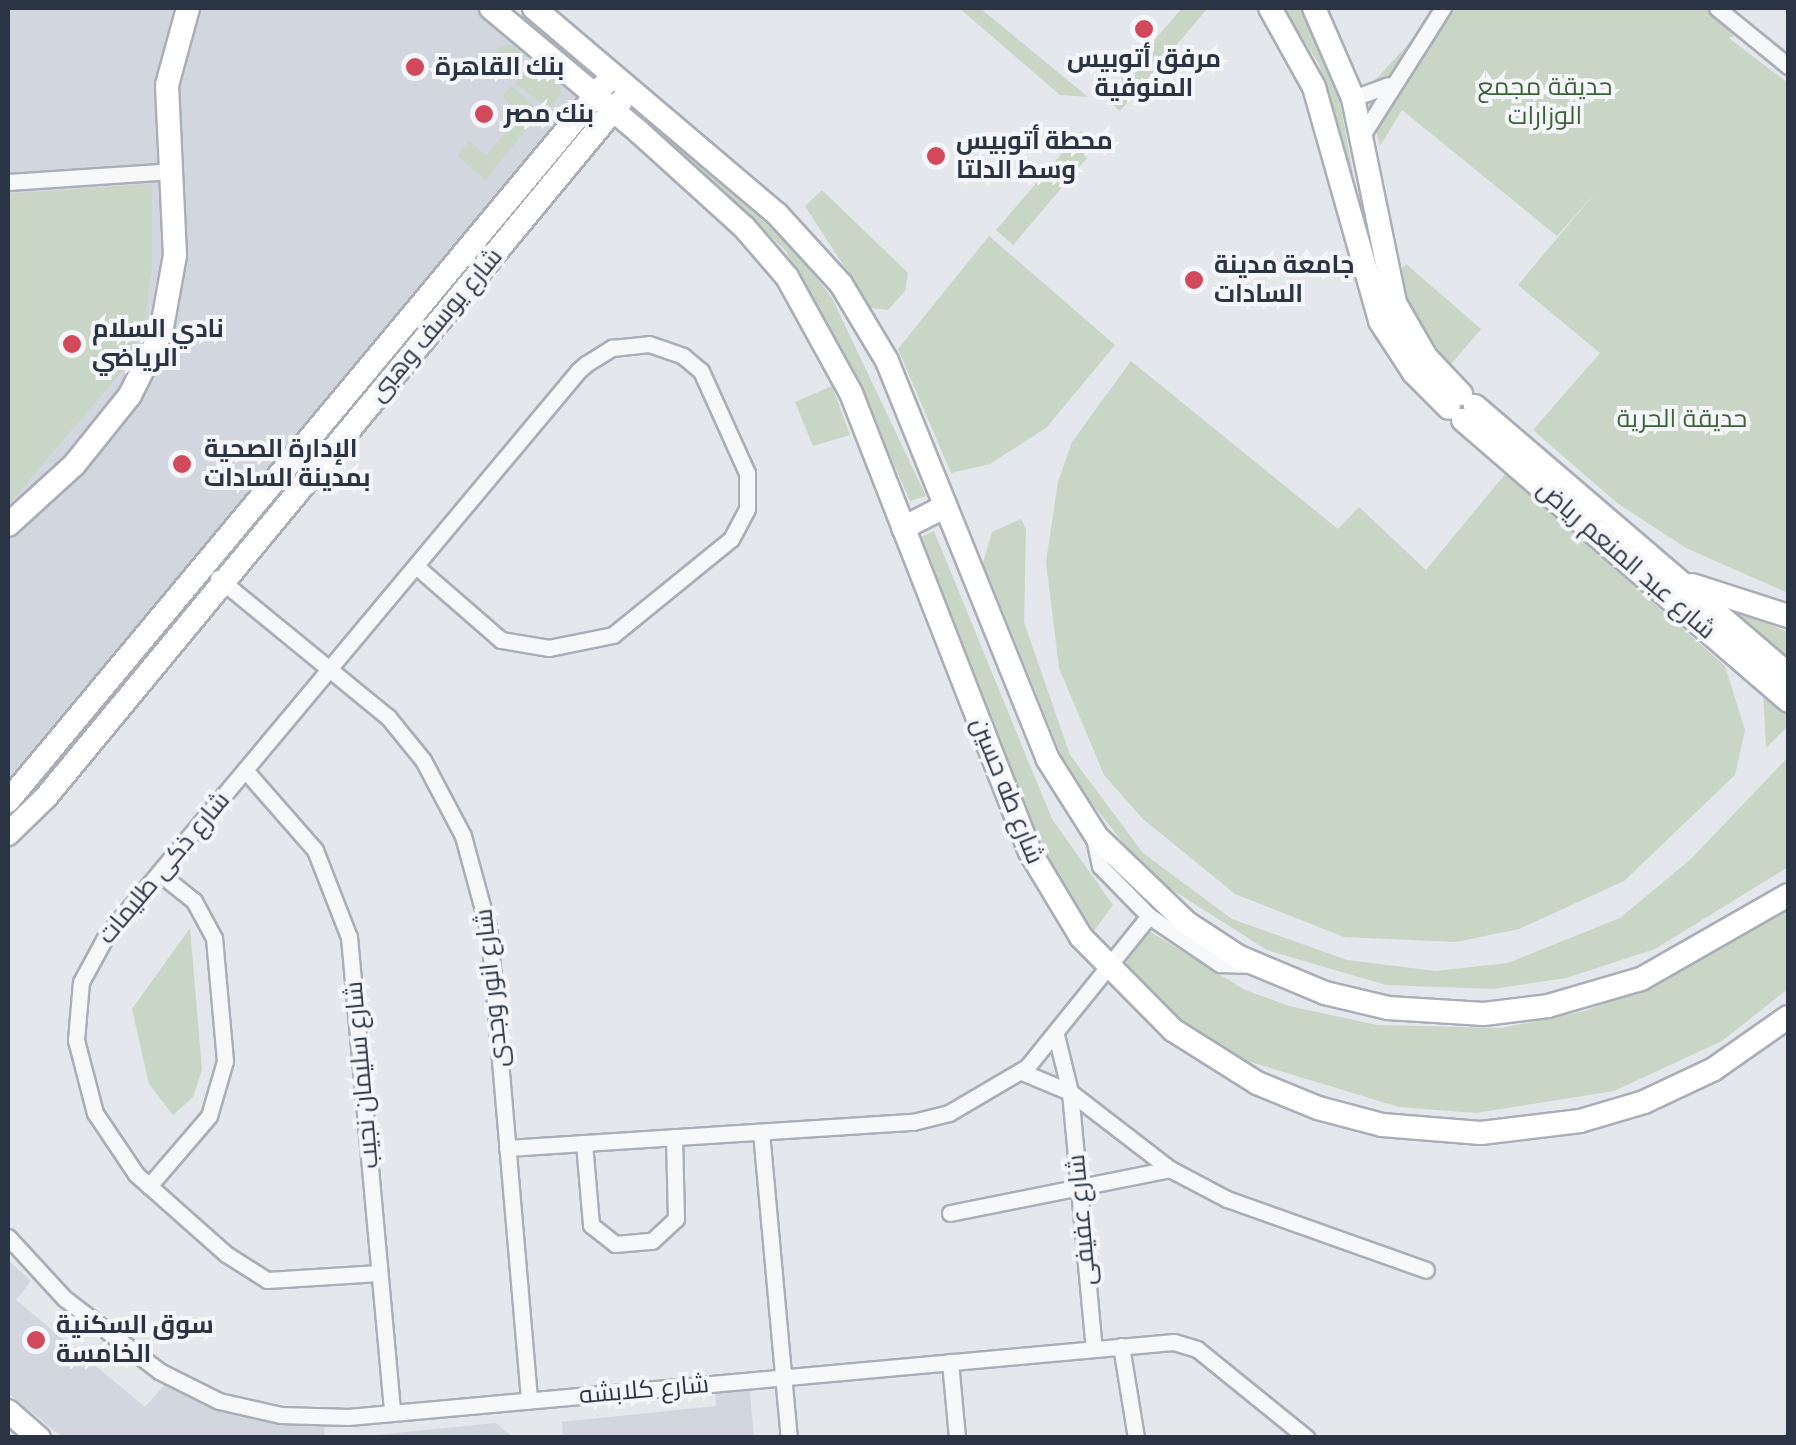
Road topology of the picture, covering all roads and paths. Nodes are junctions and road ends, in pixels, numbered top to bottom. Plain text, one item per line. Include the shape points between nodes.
1 (188, 8) edge
2 (490, 8) edge
3 (534, 8) edge
4 (1270, 8) edge
5 (1314, 8) edge
6 (1443, 8) edge
7 (1717, 8) edge
8 (1788, 66) edge
9 (622, 81) junction
10 (1388, 85) junction
11 (1353, 98) junction
12 (604, 103) junction
13 (1361, 137) junction
14 (172, 172) junction
15 (8, 182) edge
16 (1372, 190) junction
17 (1347, 196) junction
18 (1462, 407) junction
19 (946, 506) junction
20 (8, 525) edge
21 (903, 528) junction
22 (416, 566) junction
23 (205, 567) junction
24 (1673, 577) junction
25 (224, 582) junction
26 (1788, 616) edge
27 (329, 669) junction
28 (1788, 674) edge
29 (1788, 700) edge
30 (245, 770) junction
31 (8, 801) edge
32 (1092, 832) junction
33 (8, 834) edge
34 (159, 873) junction
35 (1788, 895) edge
36 (1149, 916) junction
37 (1254, 964) junction
38 (1108, 969) junction
39 (1788, 1017) edge
40 (1056, 1035) junction
41 (1022, 1072) junction
42 (1070, 1092) junction
43 (761, 1132) junction
44 (674, 1137) junction
45 (584, 1143) junction
46 (507, 1148) junction
47 (1170, 1169) junction
48 (149, 1186) junction
49 (1079, 1187) junction
50 (950, 1213) dead end
51 (8, 1238) edge
52 (1426, 1270) dead end
53 (379, 1273) junction
54 (1121, 1346) junction
55 (1094, 1349) junction
56 (950, 1362) junction
57 (783, 1377) junction
58 (529, 1400) junction
59 (8, 1411) edge
60 (392, 1413) junction
61 (39, 1438) edge
62 (789, 1438) edge
63 (957, 1438) edge
64 (1136, 1438) edge
65 (1307, 1438) edge

1 - 14 street via 167,85
2 - 12 street, شارع طه حسين
3 - 9 street, شارع طه حسين
4 - 17 street, شارع عبد المنعم رياض via 1305,64
5 - 11 street, شارع عبد المنعم رياض
6 - 10 street
7 - 8 street
9 - 12 street, شارع يوسف وهبى
9 - 19 street, شارع طه حسين via 777,214 840,284 887,361
10 - 11 street
10 - 13 street
11 - 13 street, شارع عبد المنعم رياض
12 - 21 street, شارع طه حسين via 744,227 787,276 840,369
12 - 23 street, شارع يوسف وهبى
12 - 25 street, شارع يوسف وهبى
13 - 16 street, شارع عبد المنعم رياض
14 - 15 street
14 - 20 street via 175,255 154,351 130,395 74,464
16 - 17 street
16 - 18 street, شارع عبد المنعم رياض via 1394,303
17 - 18 street, شارع عبد المنعم رياض via 1380,321 1414,373
18 - 24 street, شارع عبد المنعم رياض
18 - 29 street, شارع عبد المنعم رياض
19 - 21 street
19 - 32 street, شارع طه حسين via 1047,758
21 - 38 street, شارع طه حسين via 1030,852
22 - 22 street, شارع ذكى طليمات via 594,358 648,344 702,371 747,473 744,520 722,548 613,635 549,648 501,640 484,632
22 - 27 street, شارع ذكى طليمات
23 - 25 street, شارع انور وجدى
23 - 31 street, شارع يوسف وهبى
24 - 26 street
24 - 28 street, شارع عبد المنعم رياض
25 - 27 street, شارع انور وجدى
25 - 33 street, شارع يوسف وهبى
27 - 30 street, شارع ذكى طليمات
27 - 46 street, شارع انور وجدى via 406,737 463,836 489,932
30 - 34 street, شارع ذكى طليمات
30 - 53 street, شارع سليمان نجيب via 302,830 344,915
32 - 36 street via 1100,866
32 - 37 street, شارع طه حسين via 1162,904
34 - 48 street, شارع ذكى طليمات via 96,950 81,982 74,1026 100,1126
34 - 48 street via 194,901 214,938 225,1061 210,1116
35 - 37 street, شارع طه حسين via 1641,980 1516,1011 1388,1008 1326,993
36 - 37 street via 1220,964
36 - 38 street
38 - 39 street, شارع طه حسين via 1174,1030 1257,1083 1350,1117 1448,1132 1548,1127 1644,1102 1714,1069
38 - 40 street
40 - 41 street
40 - 42 street, شارع عفيفى
41 - 42 street
41 - 43 street via 983,1099 931,1118
42 - 47 street
42 - 49 street, شارع عفيفى
43 - 44 street
43 - 57 street
44 - 45 street
44 - 45 street via 676,1219 652,1241 615,1244 591,1224
45 - 46 street
46 - 58 street, شارع انور وجدى
47 - 49 street
47 - 52 street via 1266,1215
48 - 53 street, شارع ذكى طليمات via 226,1254 268,1280
49 - 50 street
49 - 55 street, شارع عفيفى
51 - 60 street, شارع كلابشه via 64,1298 140,1359 198,1392 302,1418
53 - 60 street, شارع سليمان نجيب
54 - 55 street, شارع كلابشه
54 - 64 street
54 - 65 street, شارع كلابشه via 1191,1346
55 - 56 street, شارع كلابشه
56 - 57 street, شارع كلابشه
56 - 63 street
57 - 58 street, شارع كلابشه
57 - 62 street
58 - 60 street, شارع كلابشه
59 - 61 street

